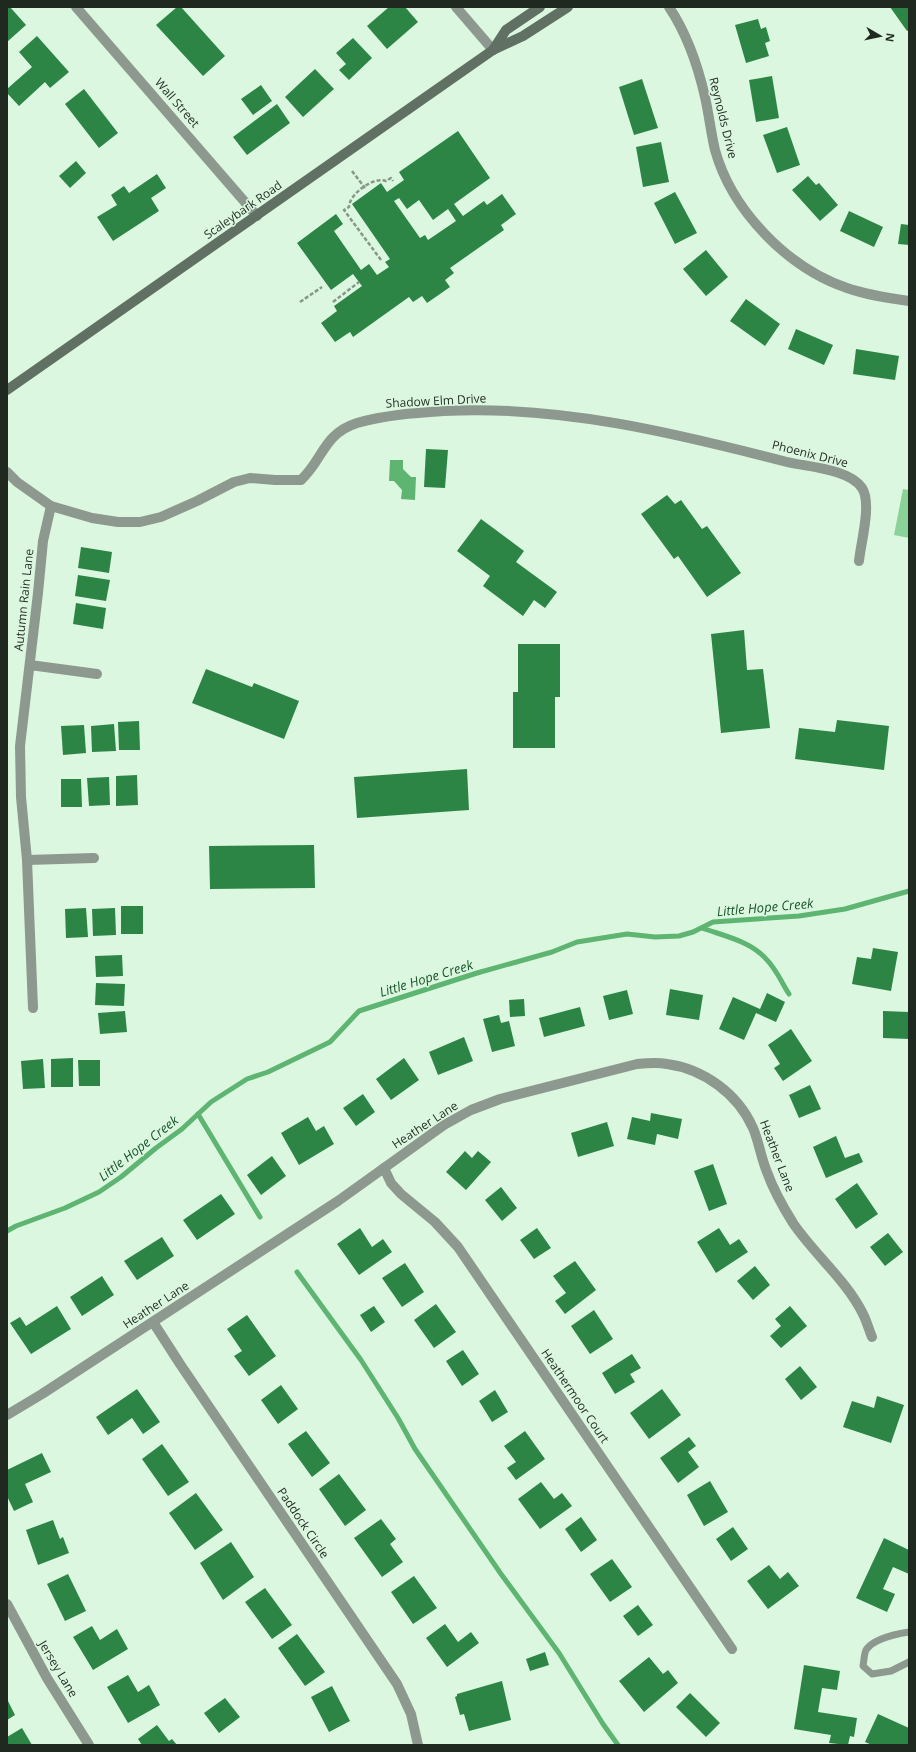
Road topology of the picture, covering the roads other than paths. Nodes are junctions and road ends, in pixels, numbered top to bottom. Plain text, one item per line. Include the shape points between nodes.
1 (76, 7) edge
2 (456, 7) edge
3 (540, 7) edge
4 (568, 7) edge
5 (670, 7) edge
6 (493, 50) junction
7 (257, 216) junction
8 (909, 301) edge
9 (7, 390) edge
10 (699, 440) joint
11 (7, 472) edge
12 (51, 506) junction
13 (859, 560) dead end
14 (30, 665) junction
15 (97, 674) dead end
16 (94, 858) dead end
17 (27, 860) junction
18 (33, 1008) dead end
19 (384, 1168) junction
20 (153, 1322) junction
21 (872, 1337) dead end
22 (7, 1415) edge
23 (7, 1604) edge
24 (909, 1632) edge
25 (732, 1649) dead end
26 (909, 1662) edge
27 (89, 1745) edge
28 (418, 1745) edge

1 - 7 street, Wall Street
2 - 6 street
3 - 6 street, Scaleybark Road via 506,30
4 - 6 street, Scaleybark Road via 524,36
5 - 8 street, Reynolds Drive via 687,42 700,80 716,152 728,182 744,209 782,250 821,277 846,288 878,297
6 - 7 street, Scaleybark Road
7 - 9 street, Scaleybark Road
10 - 12 street, Shadow Elm Drive via 597,420 526,412 466,410 409,413 379,417 337,432 301,480 250,478 234,482 161,517 140,522 118,522 92,518
10 - 13 street, Phoenix Drive via 798,465 846,474 855,479 867,498
11 - 12 street, Shadow Elm Drive
12 - 14 street, Autumn Rain Lane via 43,541
14 - 15 street
14 - 17 street, Autumn Rain Lane via 20,746 21,797
16 - 17 street
17 - 18 street, Autumn Rain Lane
19 - 20 street, Heather Lane
19 - 21 street, Heather Lane via 444,1125 471,1110 500,1099 637,1064 658,1063 690,1069 703,1074 721,1087 741,1108 753,1130 774,1189 792,1221 850,1293 863,1314
19 - 25 street, Heathermoor Court via 391,1183 401,1194 435,1222 458,1247
20 - 22 street, Heather Lane
20 - 28 street, Paddock Circle via 397,1684 411,1714
23 - 27 street, Jersey Lane via 47,1678
24 - 26 lane via 873,1643 866,1651 863,1666 872,1674 891,1671

